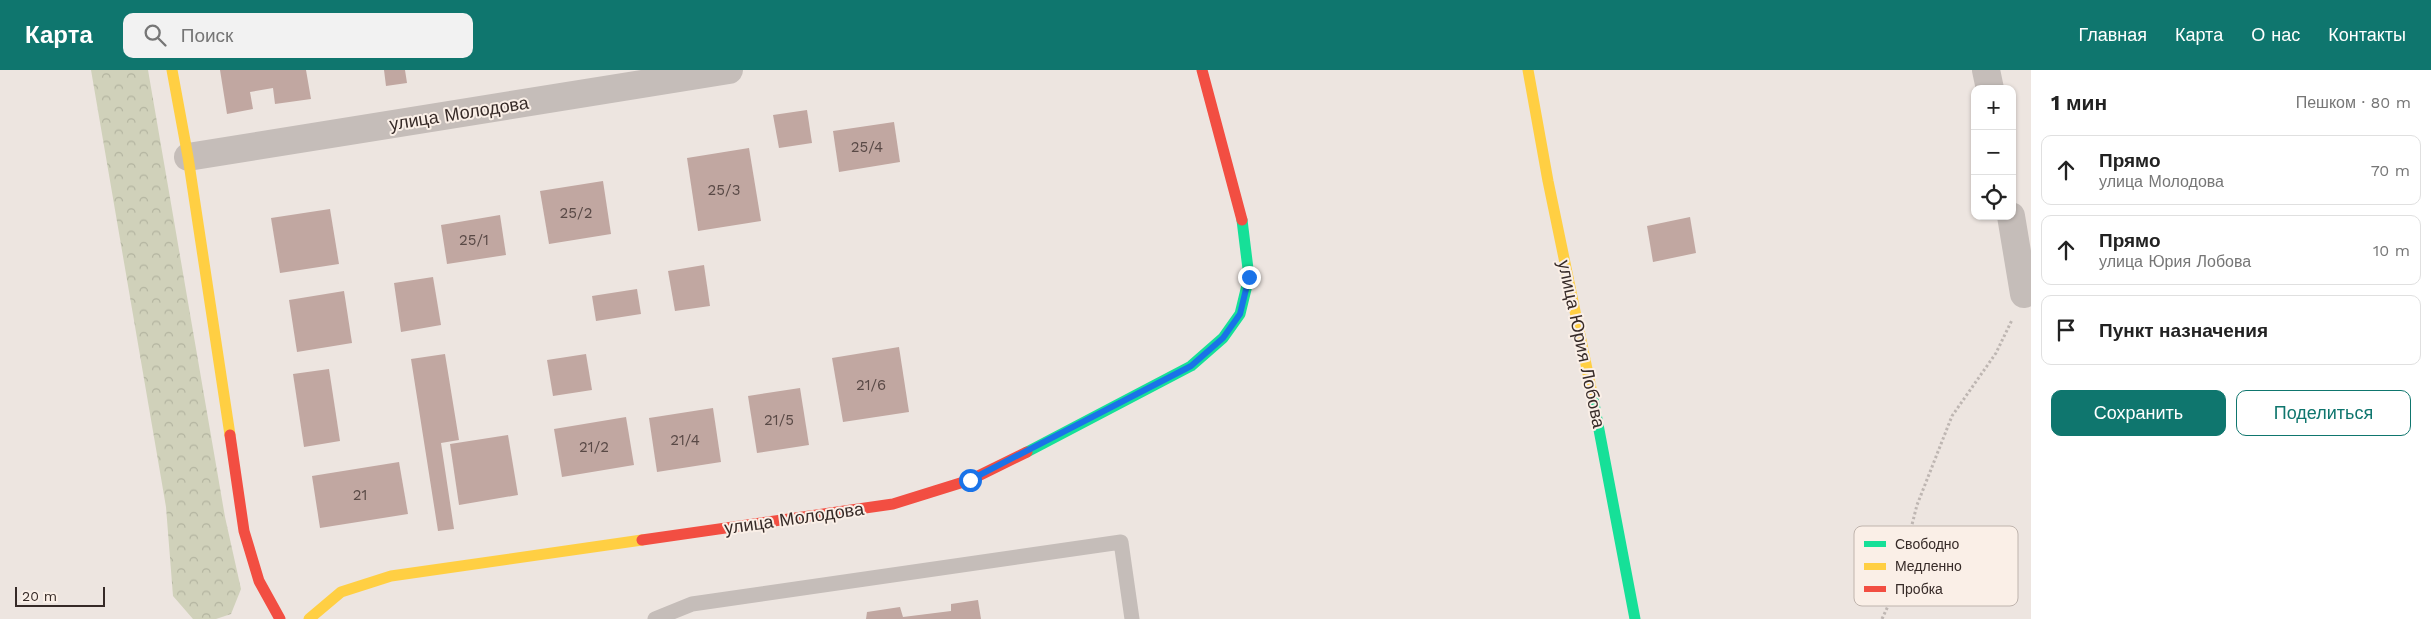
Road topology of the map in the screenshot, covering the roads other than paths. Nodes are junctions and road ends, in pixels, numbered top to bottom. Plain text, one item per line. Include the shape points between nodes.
1 (172, 70) edge
2 (729, 70) edge
3 (1202, 70) edge
4 (1528, 70) edge
5 (1986, 70) edge
6 (1989, 85) edge
7 (188, 157) junction
8 (2012, 220) edge
9 (2024, 294) road end
10 (280, 619) edge
11 (309, 619) edge
12 (655, 619) edge
13 (1132, 619) edge
14 (1635, 619) edge

1 - 7 street
2 - 7 street, улица Молодова
3 - 11 street, улица Молодова via 1244,226 1249,277 1240,314 1223,338 1191,366 970,480 894,504 391,576 341,592
4 - 14 street, улица Юрия Лобова
5 - 6 street
7 - 10 street via 244,531 259,581
8 - 9 street
12 - 13 lane via 692,604 1121,542

